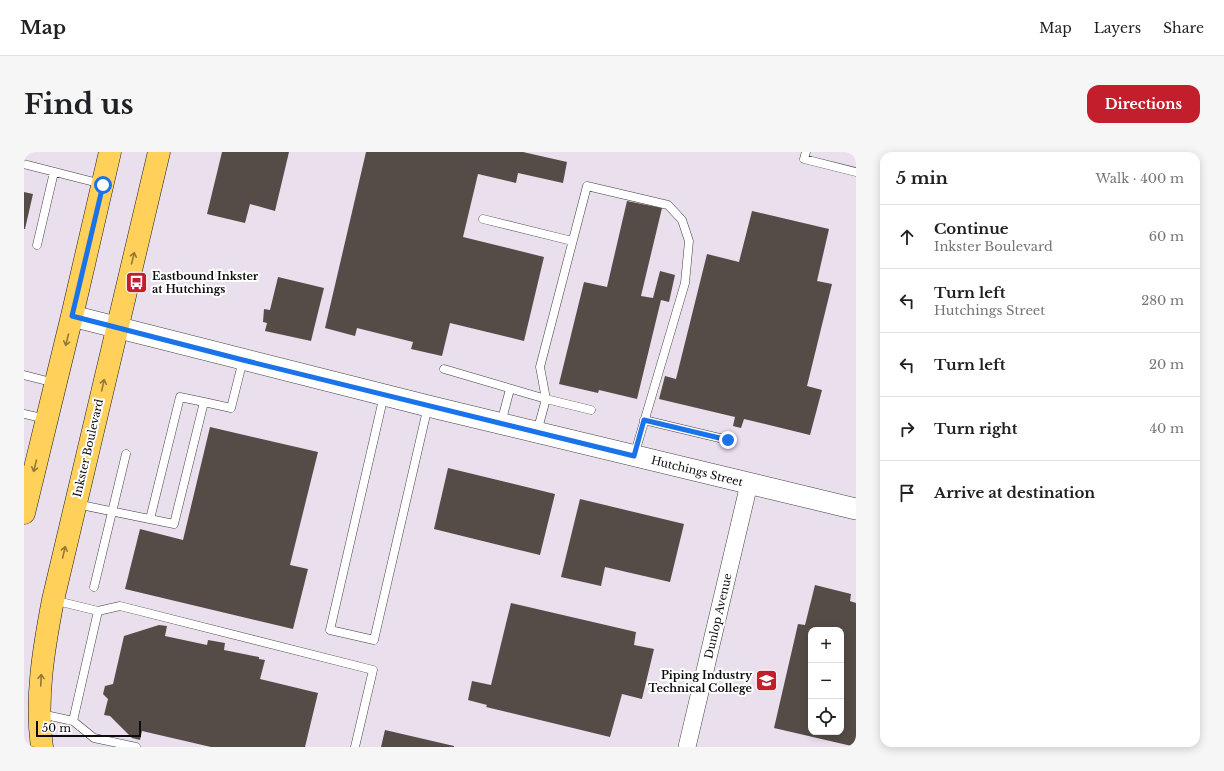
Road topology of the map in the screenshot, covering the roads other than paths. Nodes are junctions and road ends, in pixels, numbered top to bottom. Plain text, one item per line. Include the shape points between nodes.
1 (110, 152) edge
2 (159, 152) edge
3 (806, 152) edge
4 (24, 164) edge
5 (54, 172) junction
6 (856, 172) edge
7 (103, 185) junction
8 (483, 219) dead end
9 (572, 241) junction
10 (37, 245) dead end
11 (72, 316) junction
12 (116, 328) junction
13 (243, 360) junction
14 (444, 369) dead end
15 (24, 375) edge
16 (56, 384) junction
17 (510, 388) junction
18 (384, 395) junction
19 (546, 399) junction
20 (204, 402) junction
21 (428, 406) junction
22 (591, 410) dead end
23 (24, 414) edge
24 (47, 419) junction
25 (644, 420) junction
26 (501, 424) junction
27 (537, 433) junction
28 (728, 440) dead end
29 (126, 454) dead end
30 (634, 456) junction
31 (749, 484) junction
32 (75, 504) junction
33 (856, 510) edge
34 (112, 511) junction
35 (24, 513) edge
36 (150, 519) junction
37 (94, 587) dead end
38 (53, 600) junction
39 (98, 610) junction
40 (40, 714) junction
41 (73, 720) junction
42 (42, 747) edge
43 (136, 747) edge
44 (355, 747) edge
45 (687, 747) edge

1 - 7 main road
12 -> 2 main road, Inkster Boulevard
3 - 6 lane via 804,159
4 - 5 lane
5 - 7 lane
5 - 10 lane
7 - 11 main road
8 - 9 lane
9 - 19 lane via 540,367
9 - 25 lane via 587,186 668,205 682,220 689,241 685,282
11 - 12 street, Hutchings Street
11 -> 16 main road
12 - 13 street, Hutchings Street
32 -> 12 main road, Inkster Boulevard
13 - 18 street, Hutchings Street
13 - 20 lane via 231,408
14 - 17 lane
15 - 16 lane
16 - 24 main road
17 - 19 lane
17 - 26 lane
18 - 21 street, Hutchings Street
18 - 21 lane via 330,630 374,640
19 - 22 lane
19 - 27 lane
20 - 36 lane via 174,524
20 - 36 lane via 180,396
21 - 26 street, Hutchings Street
23 - 24 lane
24 -> 35 main road
25 - 28 lane
25 - 30 lane
26 - 27 street, Hutchings Street
27 - 30 street, Hutchings Street
29 - 34 lane
30 - 31 street, Hutchings Street
31 - 33 street, Hutchings Street
31 - 45 street, Dunlop Avenue
32 - 34 lane
38 -> 32 main road, Inkster Boulevard
34 - 36 lane
34 - 37 lane
38 - 39 lane
40 -> 38 main road, Inkster Boulevard via 42,668
39 - 41 lane
39 - 44 lane via 120,606 373,670
40 - 41 lane
40 - 42 main road, Inkster Boulevard
41 - 43 lane via 94,738

